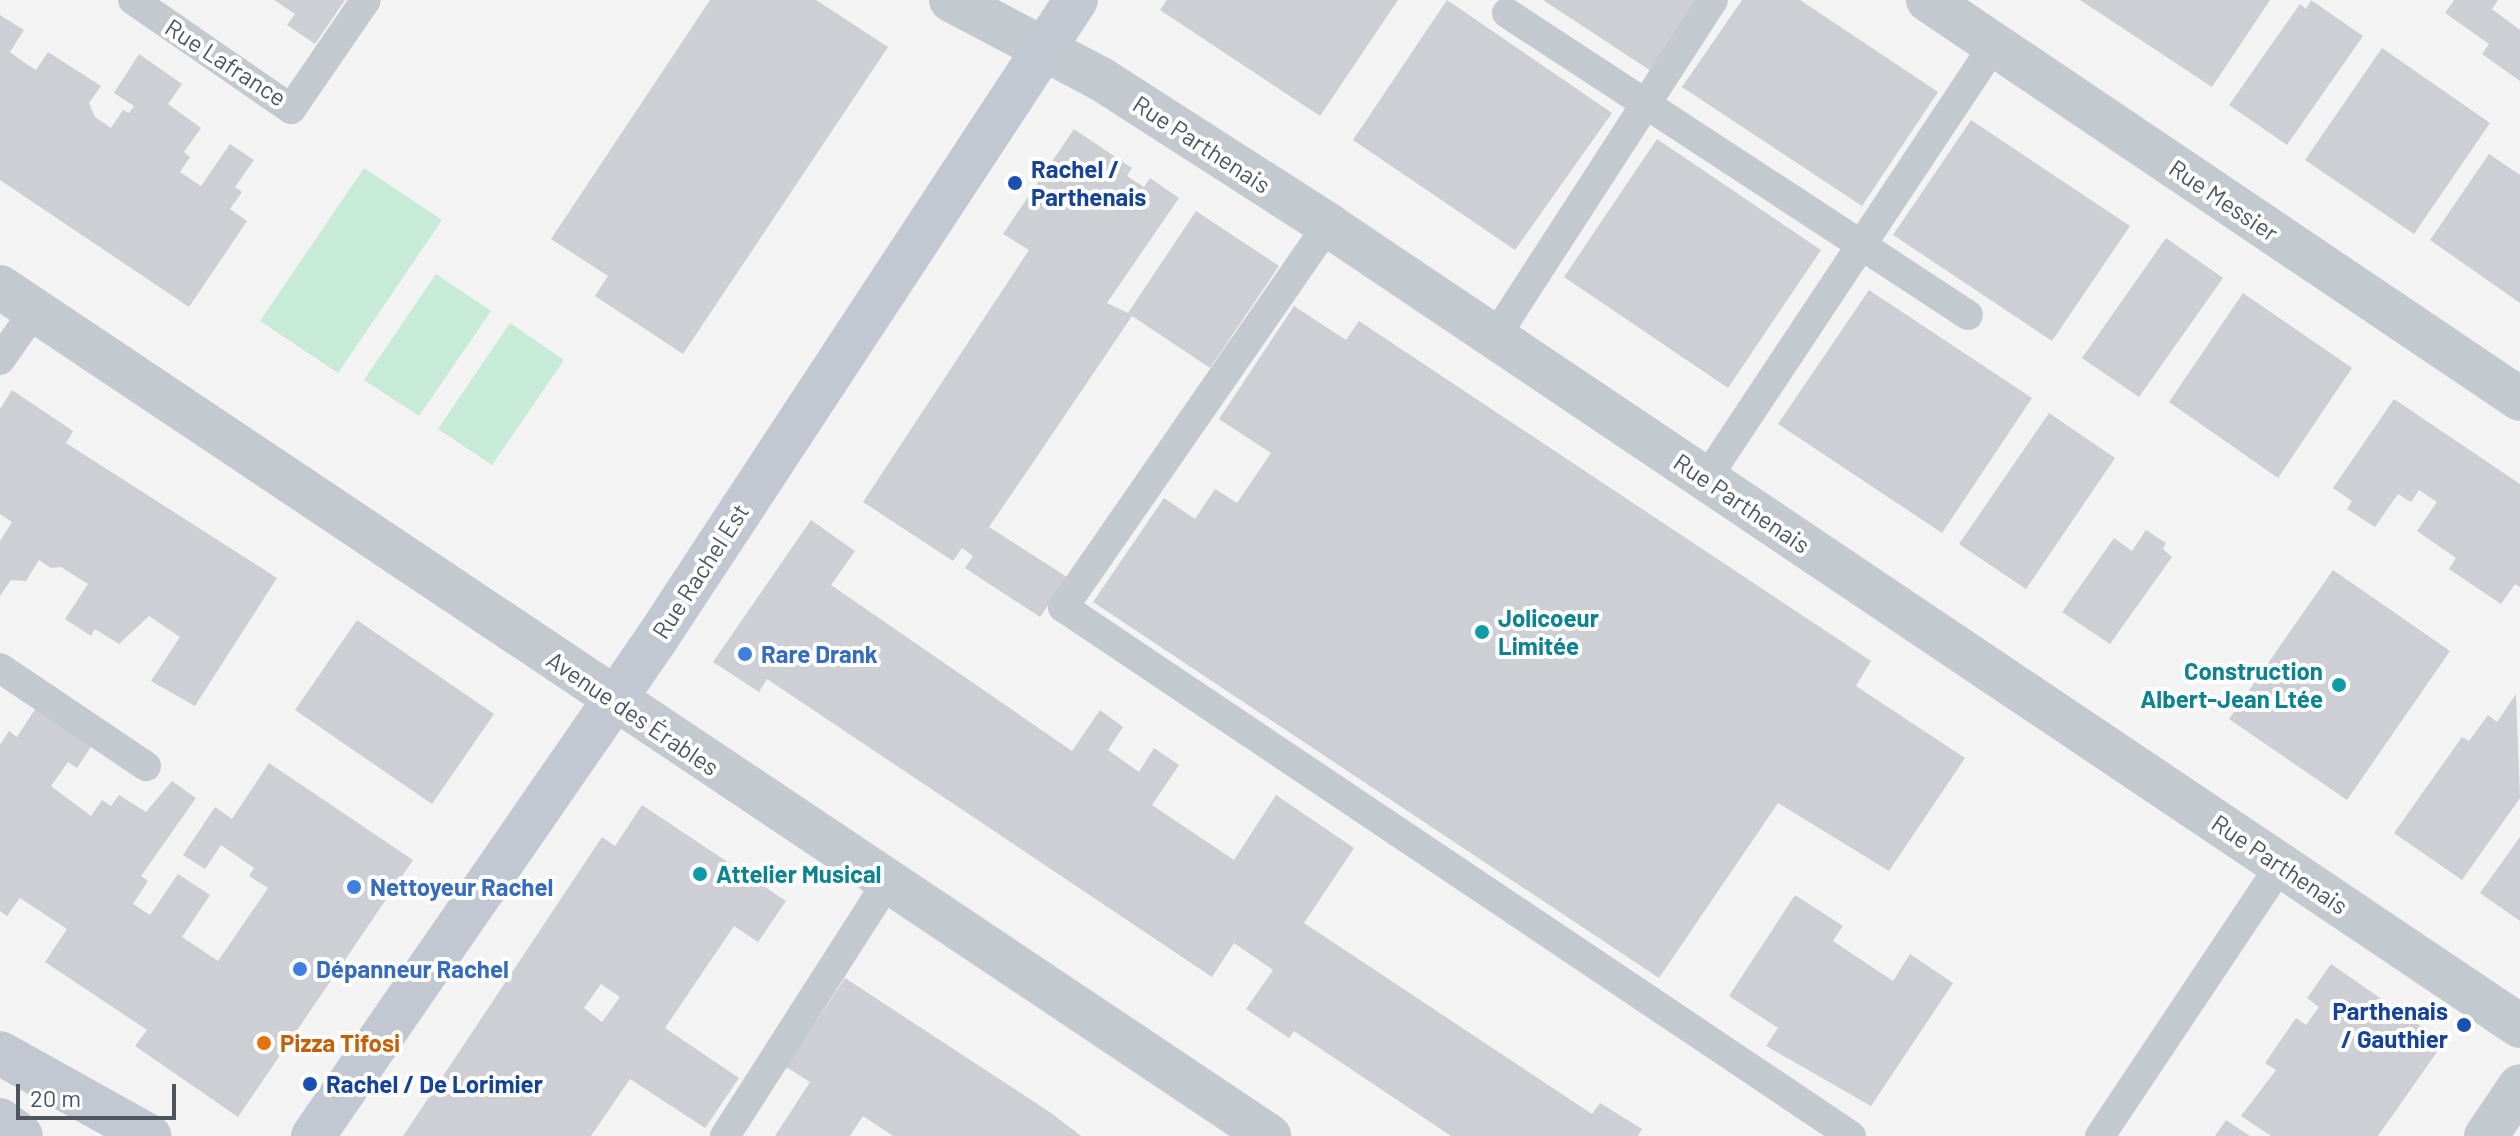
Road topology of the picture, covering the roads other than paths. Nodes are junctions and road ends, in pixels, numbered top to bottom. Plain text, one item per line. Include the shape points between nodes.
1 (133, 0) edge
2 (366, 0) edge
3 (951, 0) edge
4 (1076, 0) edge
5 (1713, 0) edge
6 (1928, 0) edge
7 (1507, 13) dead end
8 (1994, 45) junction
9 (1043, 50) junction
10 (1644, 103) junction
11 (1328, 225) junction
12 (1858, 246) junction
13 (18, 299) edge
14 (1968, 315) dead end
15 (1495, 337) junction
16 (0, 360) edge
17 (2520, 399) edge
18 (1706, 479) junction
19 (0, 668) edge
20 (613, 699) junction
21 (146, 766) dead end
22 (2281, 865) junction
23 (888, 881) junction
24 (2520, 1026) edge
25 (0, 1053) edge
26 (2520, 1086) edge
27 (0, 1120) edge
28 (732, 1134) edge
29 (21, 1136) edge
30 (149, 1136) edge
31 (313, 1136) edge
32 (1269, 1136) edge
33 (1851, 1136) edge
34 (2100, 1136) edge
35 (2486, 1136) edge

1 - 2 lane, Rue Lafrance via 291,109
3 - 9 street, Rue Parthenais
4 - 9 main road, Rue Rachel Est
5 - 10 lane
6 - 8 street, Rue Messier
7 - 10 lane
8 - 12 lane
8 - 17 street, Rue Messier
9 - 11 street, Rue Parthenais via 1101,79
9 - 20 main road, Rue Rachel Est
10 - 12 lane
10 - 15 lane
11 - 15 street, Rue Parthenais
11 - 33 lane via 1063,607
12 - 14 lane
12 - 18 lane
13 - 16 lane
13 - 20 street, Avenue des Érables
15 - 18 street, Rue Parthenais
18 - 22 street, Rue Parthenais
19 - 21 lane
20 - 23 street, Avenue des Érables
20 - 31 main road, Rue Rachel Est
22 - 24 street, Rue Parthenais
22 - 34 lane
23 - 28 lane
23 - 32 street, Avenue des Érables
25 - 30 main road
26 - 35 street
27 - 29 main road

